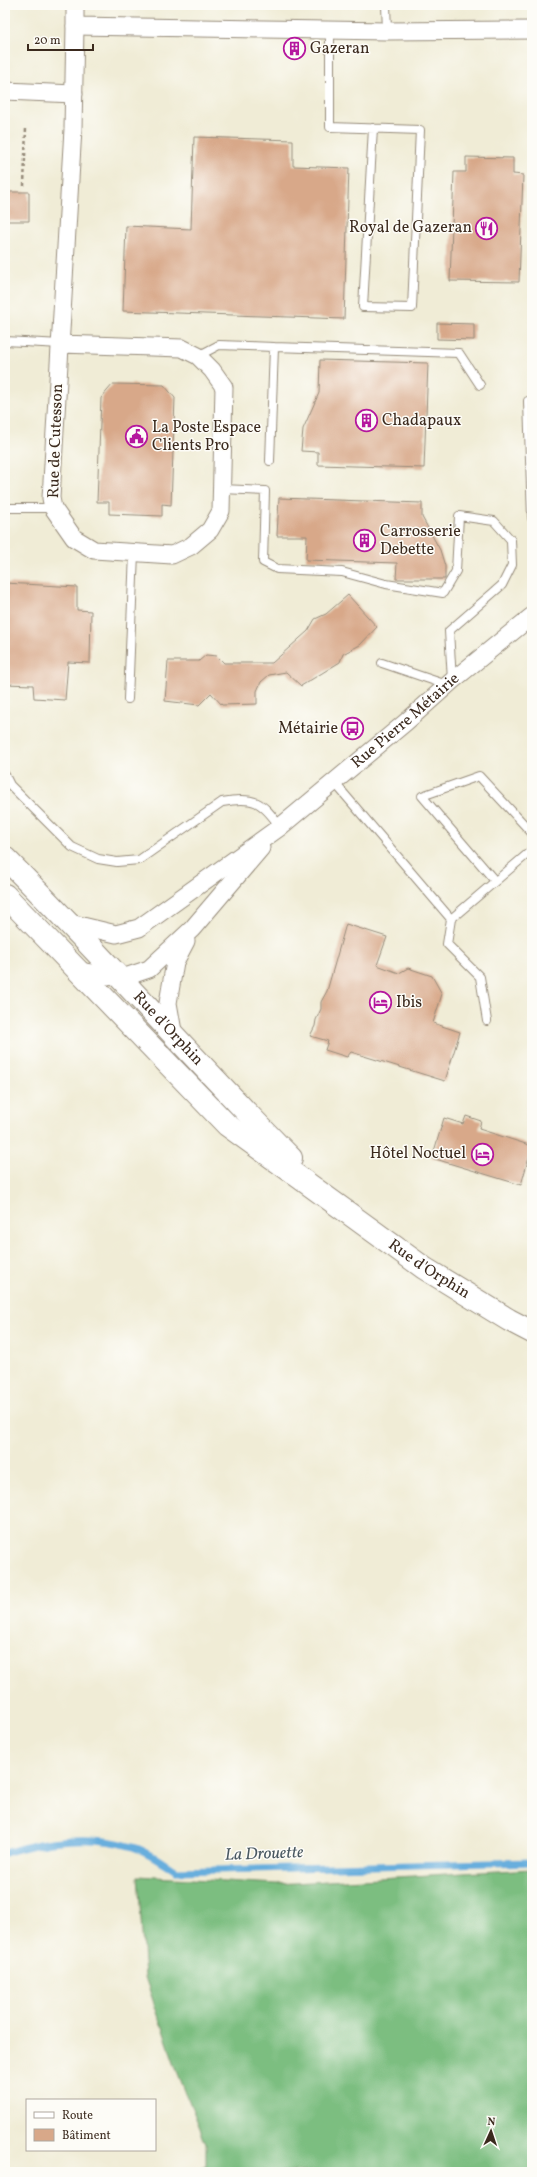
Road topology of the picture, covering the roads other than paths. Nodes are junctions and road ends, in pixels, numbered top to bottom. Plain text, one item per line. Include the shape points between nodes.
1 (75, 5) edge
2 (386, 5) edge
3 (75, 26) junction
4 (330, 30) junction
5 (532, 30) edge
6 (387, 31) junction
7 (5, 91) edge
8 (74, 94) junction
9 (373, 128) junction
10 (5, 341) edge
11 (61, 344) junction
12 (274, 347) junction
13 (198, 356) junction
14 (480, 385) dead end
15 (528, 401) dead end
16 (270, 461) dead end
17 (222, 489) junction
18 (5, 508) edge
19 (53, 508) junction
20 (532, 518) edge
21 (134, 553) junction
22 (532, 616) edge
23 (382, 663) dead end
24 (449, 683) junction
25 (128, 699) dead end
26 (5, 775) edge
27 (334, 782) junction
28 (280, 827) junction
29 (532, 833) edge
30 (532, 850) edge
31 (5, 858) edge
32 (495, 882) junction
33 (5, 895) edge
34 (451, 919) junction
35 (70, 923) junction
36 (192, 929) junction
37 (78, 971) junction
38 (122, 978) junction
39 (487, 1021) dead end
40 (174, 1037) junction
41 (331, 1199) junction
42 (532, 1332) edge

1 - 3 street, Rue de Cutesson
2 - 6 lane
3 - 4 street
3 - 8 street, Rue de Cutesson
4 - 6 street
4 - 9 lane via 330,127
5 - 6 street
7 - 8 street
8 - 11 street, Rue de Cutesson
9 - 9 lane via 420,130 412,308 363,308
10 - 11 lane, Rue de Cutesson
11 - 13 street, Rue de Cutesson via 182,348
11 - 19 street, Rue de Cutesson via 51,498
12 - 13 lane via 219,345
12 - 14 lane via 459,353
12 - 16 lane
13 - 17 street, Rue de Cutesson via 224,387
15 - 20 lane
17 - 21 street, Rue de Cutesson via 221,511 210,530 190,546 172,555
17 - 24 lane via 265,491 263,562 277,569 342,572 386,584 443,592 456,571 459,516 494,521 511,540 512,565 502,585 449,631
18 - 19 lane
19 - 21 street, Rue de Cutesson via 74,538 94,550
21 - 25 lane
22 - 24 street, Rue Pierre Métairie
23 - 24 lane
24 - 27 street, Rue Pierre Métairie
26 - 28 lane via 10,785 72,847 98,859 117,862 139,860 222,802 235,799 252,801 266,807
27 - 28 street, Rue Pierre Métairie
27 - 34 lane
28 - 35 street, Rue Pierre Métairie via 139,928 116,934
28 - 36 street, Rue Pierre Métairie
29 - 32 lane via 479,776 422,796
30 - 32 lane
31 - 35 main road, Rue d'Orphin
32 - 34 lane
33 - 37 main road, Rue d'Orphin
34 - 39 lane via 447,944 480,977
35 - 38 main road, Rue d'Orphin
36 - 38 street, Rue Pierre Métairie via 149,969
36 - 40 street, Rue Pierre Métairie via 175,962 168,1004
37 - 38 street, Rue Pierre Métairie
37 - 41 main road, Rue d'Orphin via 227,1125
38 - 40 main road, Rue d'Orphin
40 - 41 main road, Rue d'Orphin
41 - 42 main road, Rue d'Orphin via 424,1268

